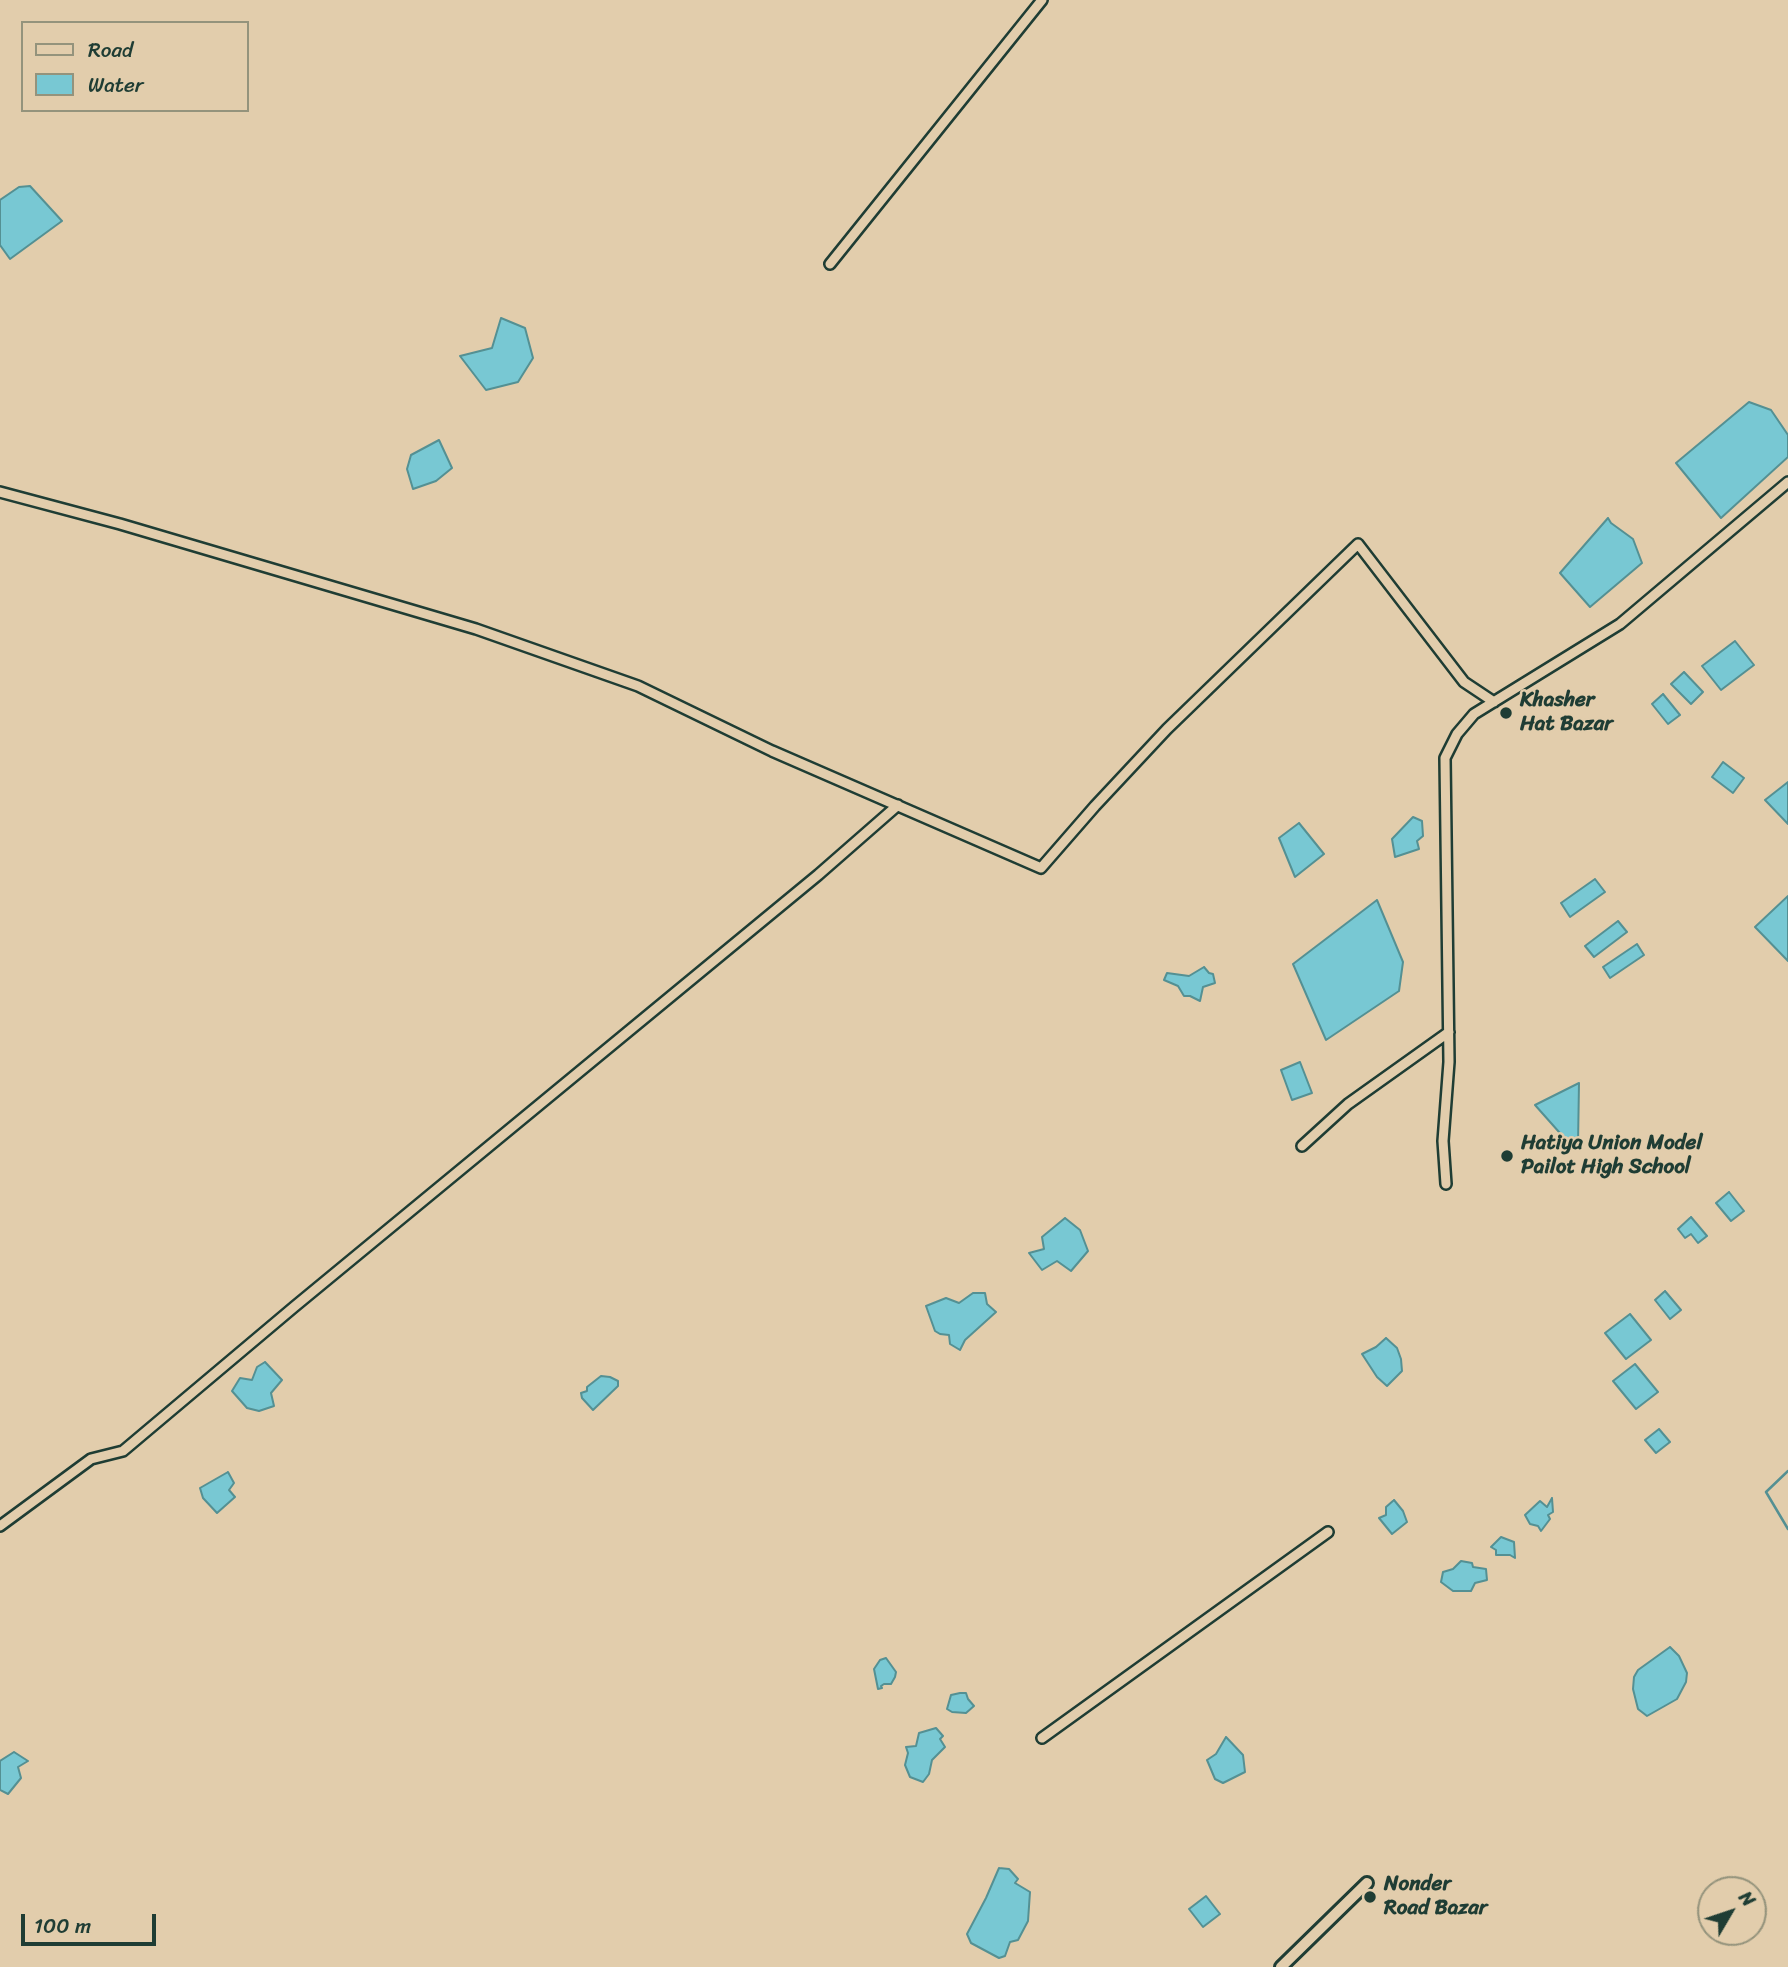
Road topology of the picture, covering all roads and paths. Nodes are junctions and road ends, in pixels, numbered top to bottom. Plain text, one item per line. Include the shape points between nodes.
1 (1042, 0) edge
2 (830, 264) dead end
3 (1788, 482) edge
4 (0, 492) edge
5 (1494, 702) junction
6 (898, 805) junction
7 (1449, 1032) junction
8 (1302, 1146) dead end
9 (1446, 1184) dead end
10 (0, 1525) edge
11 (1328, 1532) dead end
12 (1042, 1738) dead end
13 (1367, 1883) dead end
14 (1281, 1967) edge

1 - 2 street
3 - 5 street via 1620,624
4 - 6 street via 477,629 638,686
5 - 6 street via 1464,682 1358,544 1167,729 1041,868
5 - 7 street via 1474,714 1445,758
6 - 10 street via 123,1451 91,1459
7 - 8 street via 1348,1104
7 - 9 street via 1443,1141
11 - 12 street
13 - 14 street

